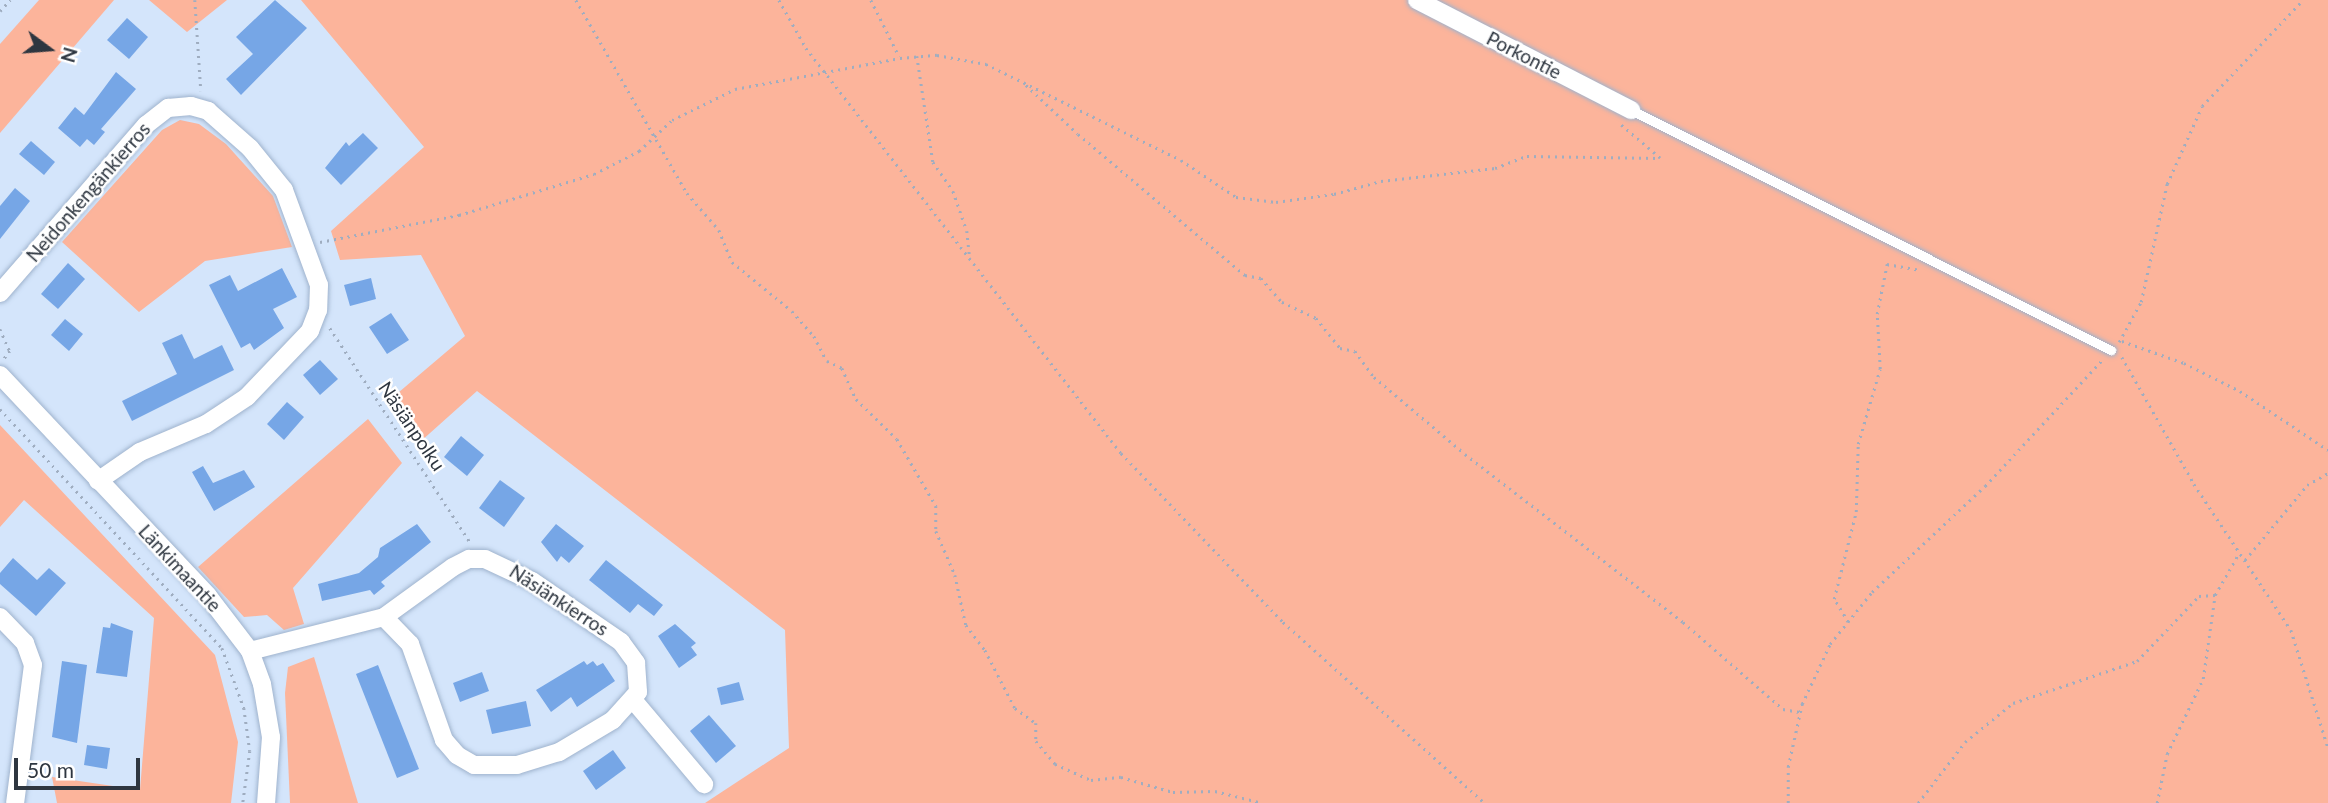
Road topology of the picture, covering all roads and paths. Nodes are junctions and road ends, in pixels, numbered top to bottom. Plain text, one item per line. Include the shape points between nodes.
1 (10, 0) edge
2 (195, 0) edge
3 (576, 0) edge
4 (779, 0) edge
5 (871, 0) edge
6 (1417, 0) edge
7 (2303, 0) edge
8 (0, 11) edge
9 (917, 56) junction
10 (900, 58) junction
11 (822, 69) junction
12 (1024, 82) junction
13 (200, 108) junction
14 (1626, 117) junction
15 (654, 137) junction
16 (307, 245) junction
17 (970, 260) junction
18 (1921, 271) dead end
19 (0, 293) edge
20 (318, 310) junction
21 (0, 329) edge
22 (2120, 341) junction
23 (2114, 346) junction
24 (0, 365) edge
25 (0, 375) edge
26 (0, 410) edge
27 (2328, 450) edge
28 (2328, 473) edge
29 (98, 481) junction
30 (2239, 552) junction
31 (477, 559) junction
32 (2245, 560) junction
33 (2215, 595) junction
34 (0, 617) edge
35 (384, 617) junction
36 (1848, 622) junction
37 (250, 651) junction
38 (634, 701) junction
39 (1800, 712) junction
40 (2328, 747) edge
41 (704, 784) dead end
42 (15, 803) edge
43 (243, 803) edge
44 (266, 803) edge
45 (1263, 803) edge
46 (1485, 803) edge
47 (1788, 803) edge
48 (1918, 803) edge
49 (2157, 803) edge

1 - 8 path
2 - 13 path via 202,72
3 - 15 path
4 - 11 path
5 - 10 path
6 - 14 street, Porkontie
7 - 22 path via 2202,106 2167,184 2141,302
9 - 10 path
9 - 12 path via 986,64
9 - 17 path via 933,162 953,191 967,231
10 - 11 path
11 - 15 path via 785,82 735,89 672,120
11 - 17 path
12 - 14 path via 1181,160 1236,197 1276,202 1335,194 1381,181 1495,168 1528,156 1660,158
12 - 39 path via 1078,134 1245,275 1261,278 1282,302 1316,318 1340,348 1355,351 1374,377 1465,454 1683,622 1783,709
13 - 16 street via 225,124 269,170 284,190
13 - 19 street, Neidonkengänkierros via 175,106 146,125
14 - 23 lane
15 - 16 path via 639,151 594,174 508,201
15 - 45 path via 687,193 719,230 732,262 792,311 814,336 827,361 842,368 856,399 897,439 936,506 936,531 955,575 966,625 985,650 1015,708 1036,723 1036,741 1055,764 1091,779 1121,777 1173,792 1215,791
16 - 20 street via 319,285
17 - 46 path via 1130,463 1283,622
18 - 36 path via 1887,264 1877,314 1880,369 1858,444 1856,512 1834,598
20 - 29 street via 301,343 247,397 206,424 140,452
20 - 31 path, Näsiänpolku via 467,533
21 - 24 path via 10,351
22 - 23 path
22 - 27 path via 2184,363 2240,391
23 - 30 path
23 - 36 path via 1985,486 1872,592
25 - 29 street, Länkimaantie
26 - 43 path via 222,648 244,708 250,751
28 - 32 path via 2307,485
29 - 37 street, Länkimaantie via 208,596
30 - 32 path
30 - 33 path
31 - 35 street via 453,567
31 - 38 street, Näsiänkierros via 509,567 621,642 639,673
32 - 40 path via 2291,630
33 - 48 path via 2199,596 2137,661 2013,703 1965,742
33 - 49 path via 2203,679 2167,754
34 - 42 street via 25,643 33,665
35 - 37 street
35 - 38 street via 410,644 444,740 474,765 500,767 539,760 613,720
36 - 39 path via 1830,643
37 - 44 street, Länkimaantie via 262,684 271,737
38 - 41 street
39 - 47 path via 1788,767

